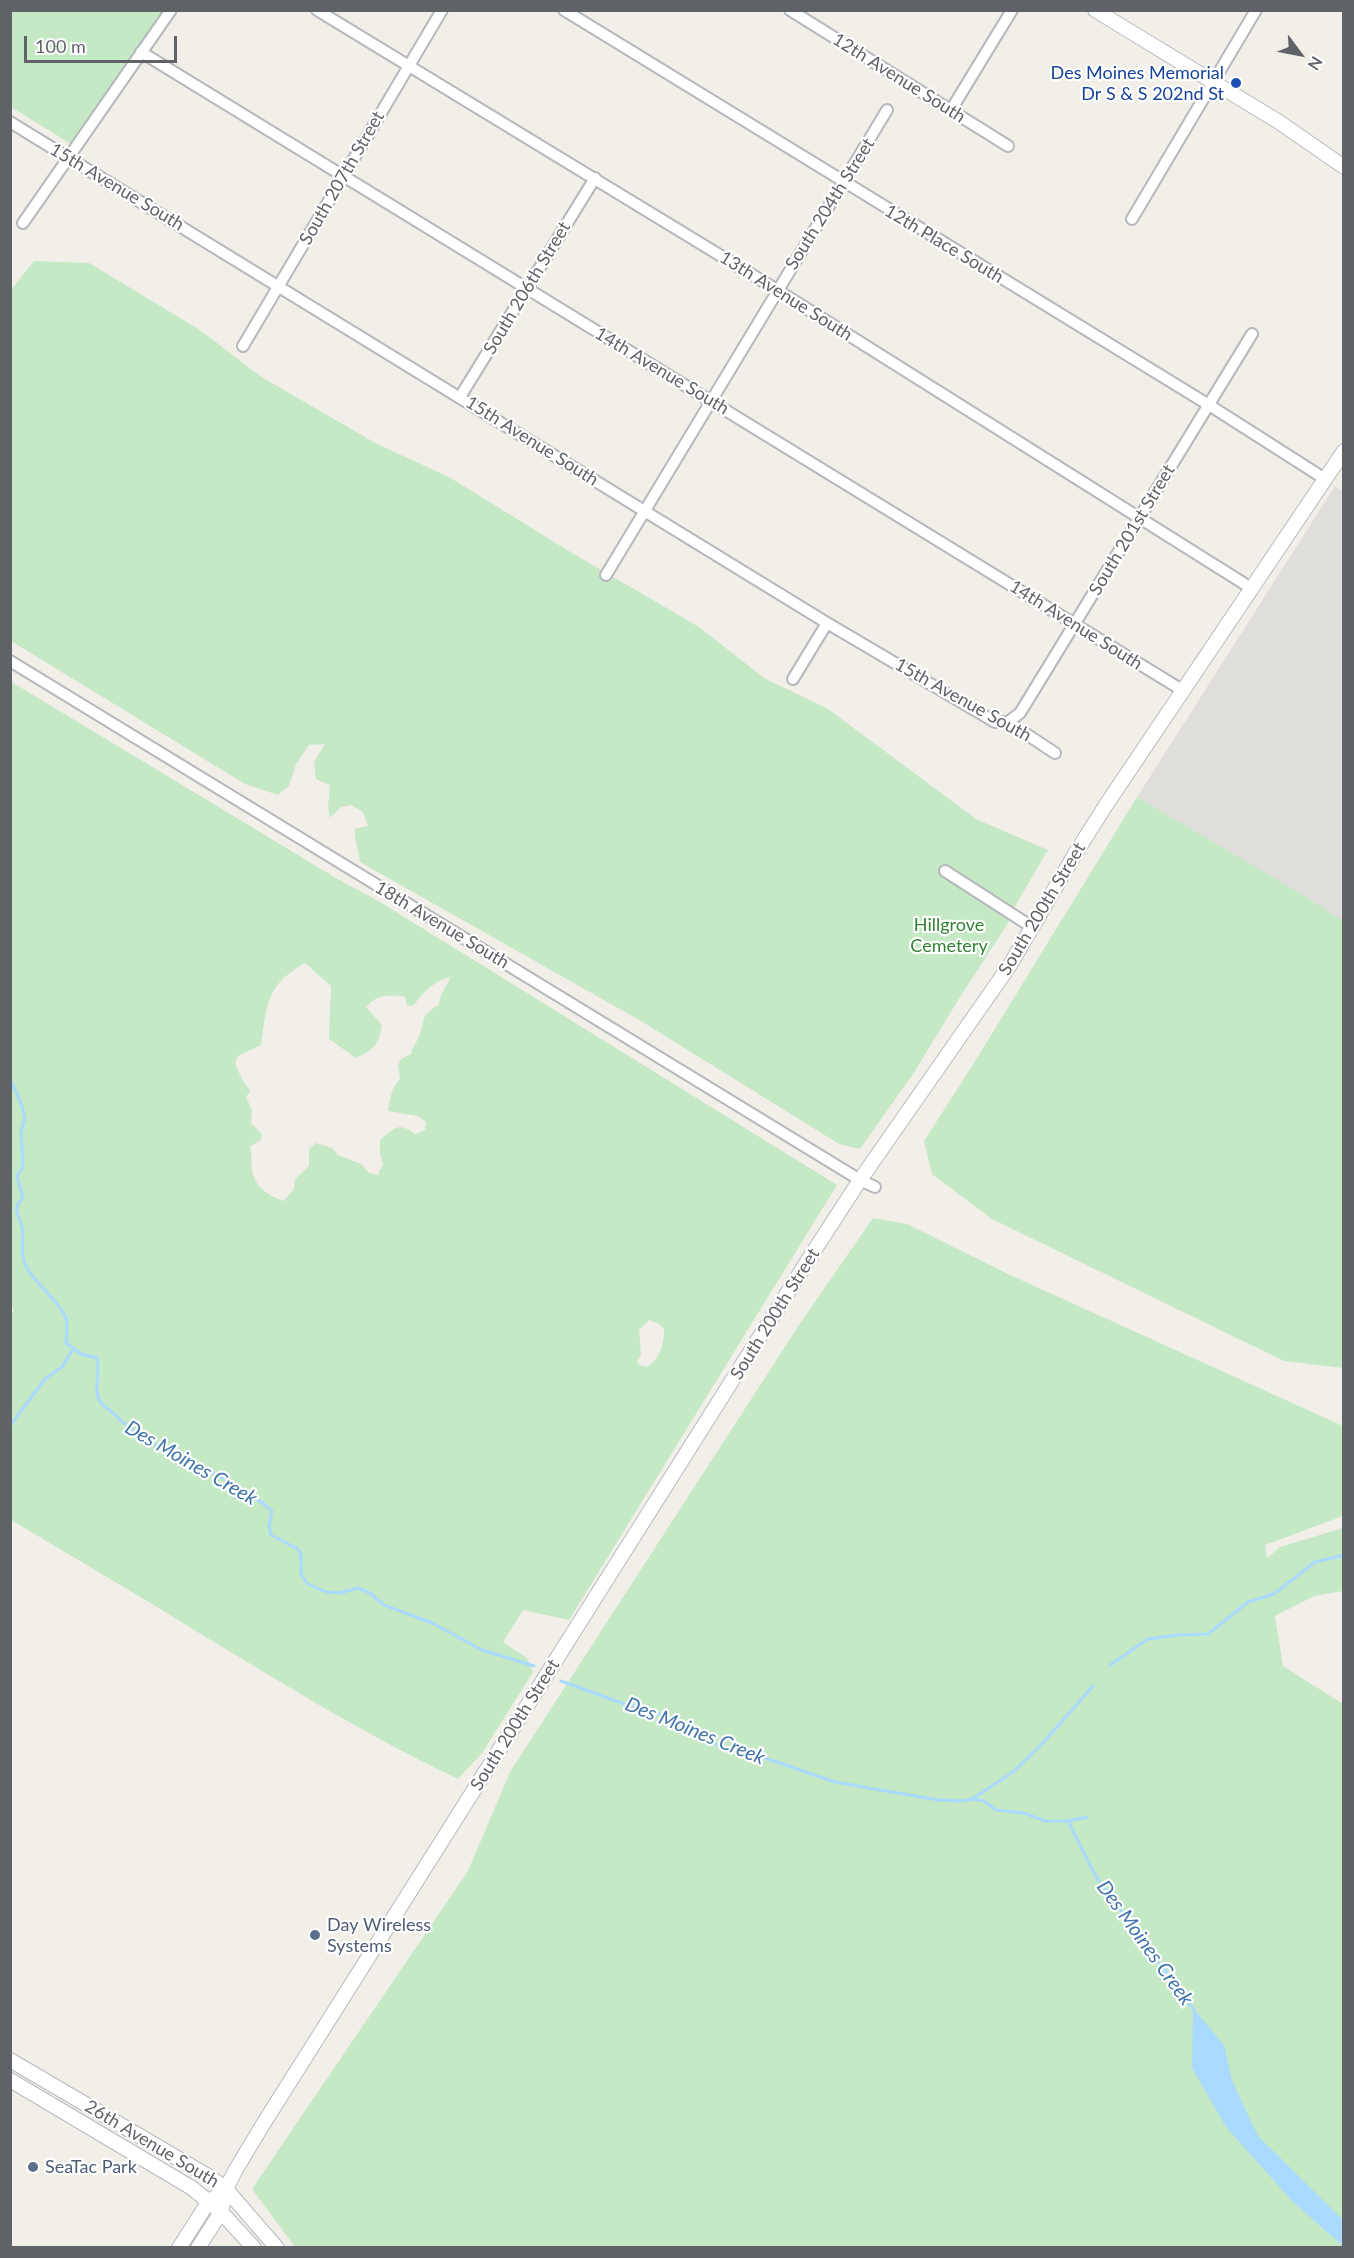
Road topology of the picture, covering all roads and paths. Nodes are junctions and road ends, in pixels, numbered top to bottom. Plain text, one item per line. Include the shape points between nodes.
1 (171, 10) edge
2 (317, 10) edge
3 (442, 10) edge
4 (564, 10) edge
5 (790, 10) edge
6 (1012, 10) edge
7 (1095, 10) edge
8 (1256, 10) edge
9 (141, 52) junction
10 (409, 65) junction
11 (1214, 82) junction
12 (887, 110) dead end
13 (951, 110) junction
14 (10, 122) edge
15 (1008, 146) dead end
16 (69, 158) junction
17 (1344, 167) edge
18 (344, 176) junction
19 (594, 178) junction
20 (844, 183) junction
21 (1132, 219) dead end
22 (23, 223) dead end
23 (279, 286) junction
24 (527, 289) junction
25 (777, 290) junction
26 (1252, 334) dead end
27 (243, 346) dead end
28 (460, 398) junction
29 (711, 400) junction
30 (1209, 405) junction
31 (1344, 451) edge
32 (1325, 479) junction
33 (644, 510) junction
34 (1140, 517) junction
35 (606, 575) dead end
36 (1251, 588) junction
37 (827, 623) junction
38 (1074, 624) junction
39 (10, 661) edge
40 (793, 679) dead end
41 (1182, 690) junction
42 (1008, 722) junction
43 (1055, 753) dead end
44 (945, 871) dead end
45 (1032, 927) junction
46 (860, 1180) junction
47 (875, 1187) dead end
48 (10, 2060) edge
49 (10, 2080) edge
50 (226, 2189) junction
51 (209, 2201) junction
52 (221, 2212) junction
53 (179, 2247) edge
54 (198, 2247) edge
55 (254, 2247) edge
56 (277, 2247) edge

1 - 9 street
2 - 10 street, 13th Avenue South
3 - 10 street, South 207th Street
4 - 20 street, 12th Place South
5 - 13 street, 12th Avenue South
6 - 13 street
7 - 11 main road
8 - 11 street
9 - 16 street
9 - 18 street, 14th Avenue South
10 - 18 street, South 207th Street
10 - 19 street, 13th Avenue South
11 - 17 main road
11 - 21 street
12 - 20 street, South 204th Street
13 - 15 street, 12th Avenue South
14 - 16 street, 15th Avenue South
16 - 22 street
16 - 23 street, 15th Avenue South
18 - 23 street, South 207th Street
18 - 24 street, 14th Avenue South
19 - 24 street, South 206th Street
19 - 25 street, 13th Avenue South
20 - 25 street, South 204th Street
20 - 30 street, 12th Place South
23 - 27 street, South 207th Street
23 - 28 street, 15th Avenue South
24 - 28 street, South 206th Street
24 - 29 street, 14th Avenue South
25 - 29 street, South 204th Street
25 - 34 street, 13th Avenue South
26 - 30 street, South 201st Street
28 - 33 street, 15th Avenue South
29 - 33 street, South 204th Street
29 - 38 street, 14th Avenue South
30 - 32 street, 12th Place South
30 - 34 street, South 201st Street
31 - 32 main road, South 200th Street
32 - 36 main road, South 200th Street
33 - 35 street, South 204th Street
33 - 37 street, 15th Avenue South
34 - 36 street, 13th Avenue South
34 - 38 street, South 201st Street
36 - 41 main road, South 200th Street
37 - 40 street
37 - 42 street, 15th Avenue South via 995,722
38 - 41 street, 14th Avenue South
38 - 42 street, South 201st Street via 1020,713
39 - 46 street, 18th Avenue South
41 - 45 main road, South 200th Street
42 - 43 street, 15th Avenue South
44 - 45 street
45 - 46 main road, South 200th Street via 964,1033
46 - 47 street, 18th Avenue South
46 - 50 main road, South 200th Street via 311,2047
48 - 50 main road, 26th Avenue South
49 - 51 main road, 26th Avenue South
50 - 51 main road, South 200th Street
50 - 52 main road, South 200th Street
50 - 56 main road, 26th Avenue South
51 - 52 main road, 26th Avenue South
51 - 53 main road, South 200th Street
52 - 54 main road, South 200th Street
52 - 55 main road, 26th Avenue South

